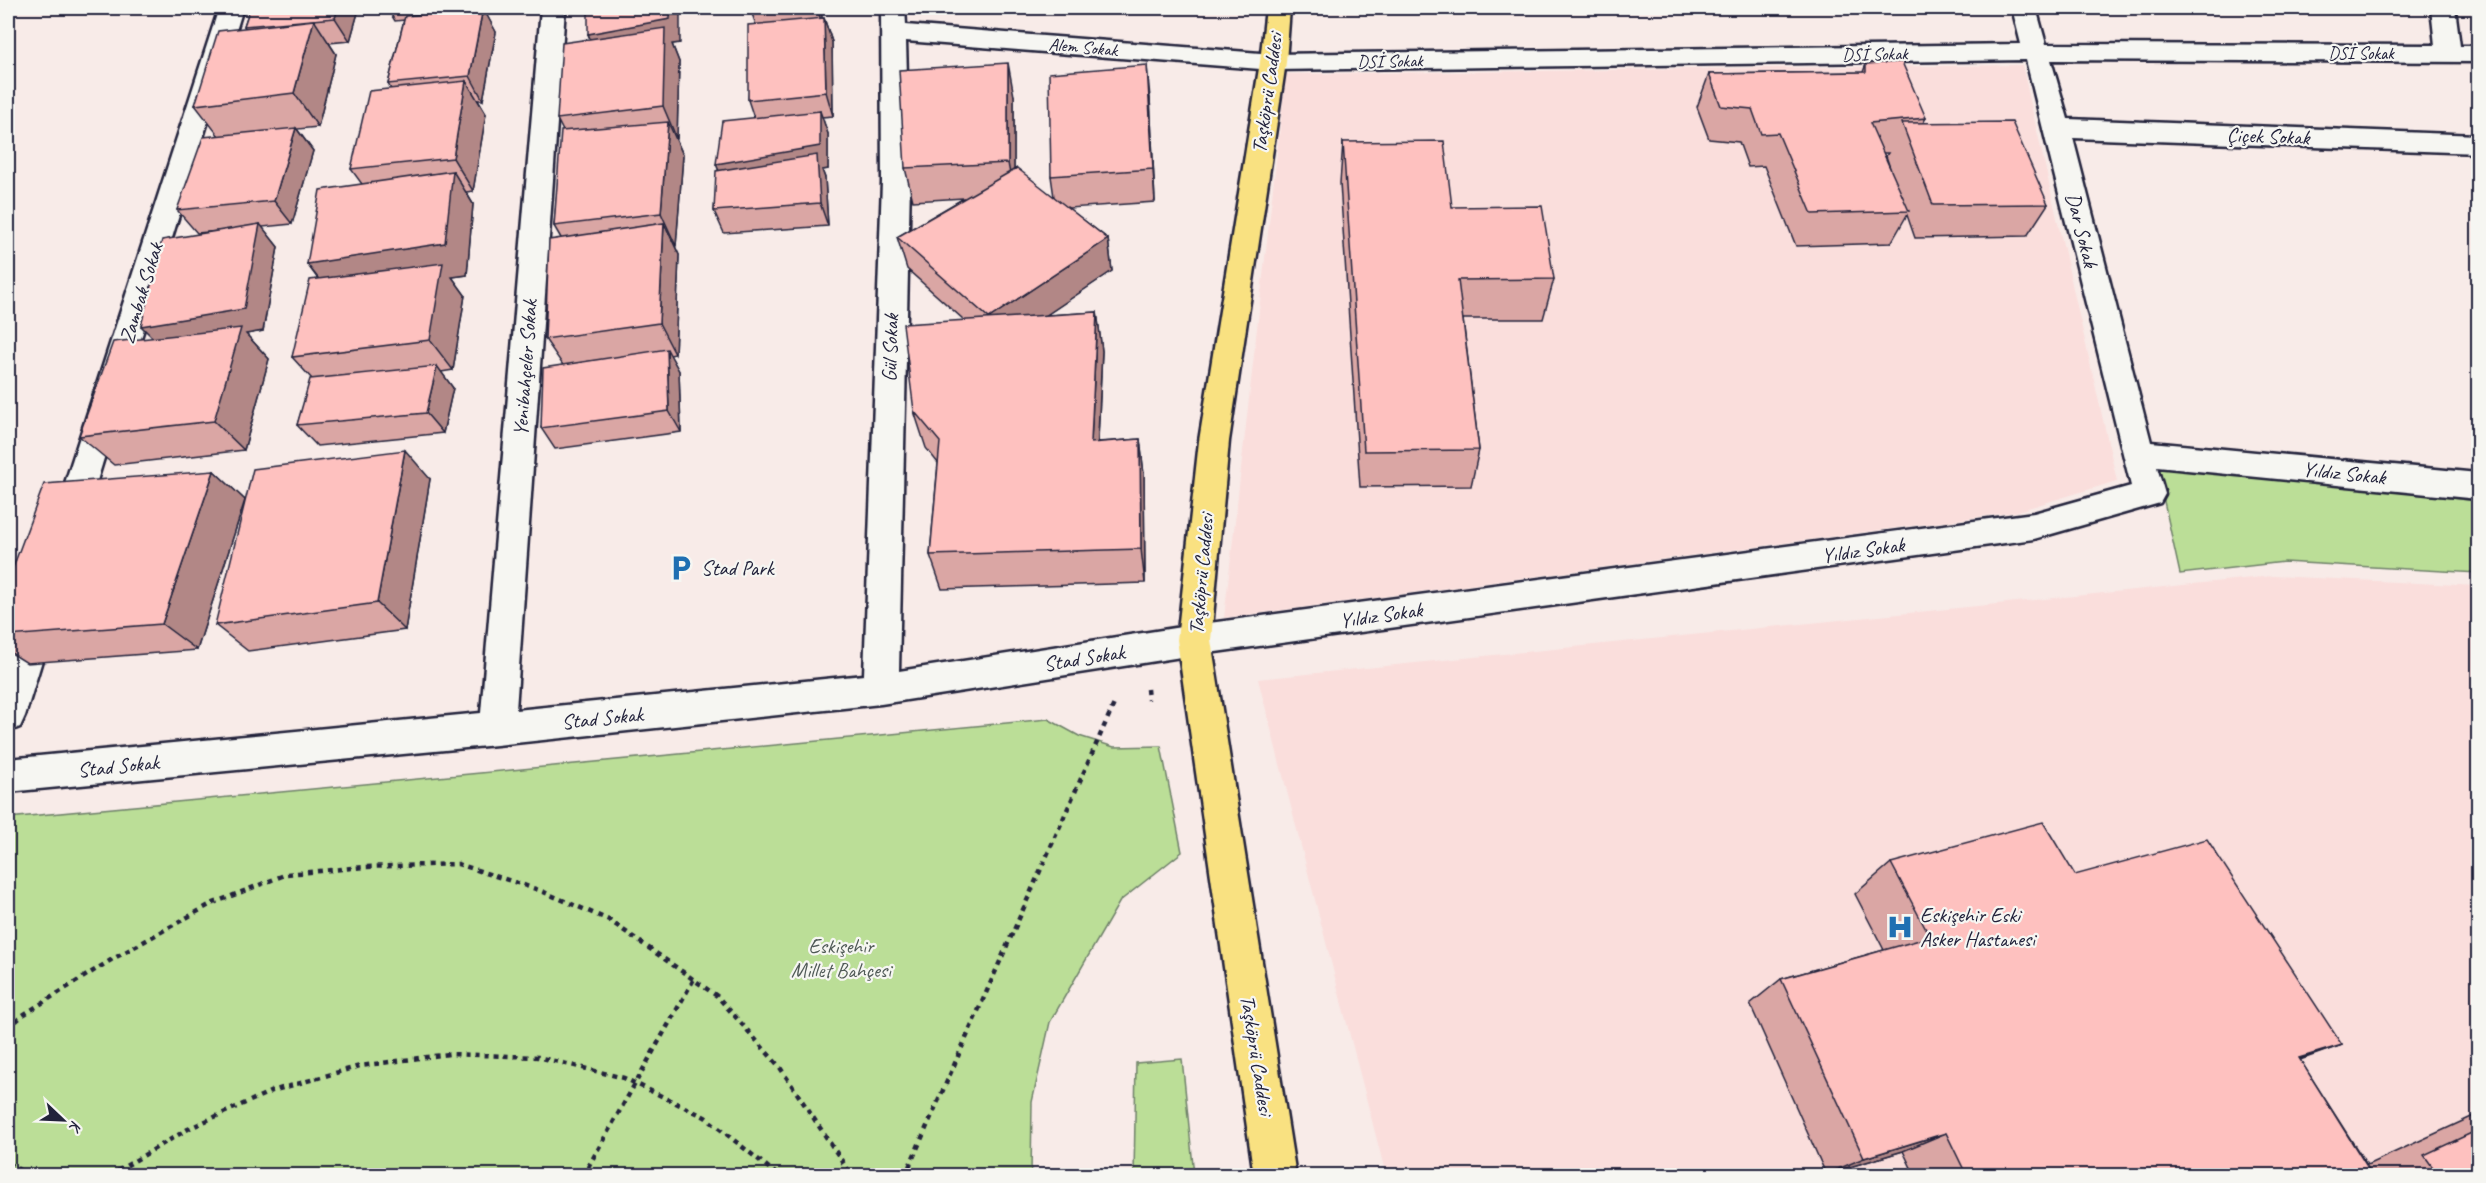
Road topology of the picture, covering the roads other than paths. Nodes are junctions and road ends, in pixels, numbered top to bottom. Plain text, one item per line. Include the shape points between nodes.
1 (231, 8) edge
2 (553, 8) edge
3 (1278, 8) edge
4 (2024, 8) edge
5 (2046, 8) edge
6 (2443, 8) edge
7 (894, 20) edge
8 (2036, 52) junction
9 (2449, 54) junction
10 (2478, 54) edge
11 (1272, 62) junction
12 (2057, 128) junction
13 (2478, 144) edge
14 (2138, 453) junction
15 (2478, 486) edge
16 (62, 545) edge
17 (47, 591) edge
18 (1194, 640) junction
19 (880, 689) junction
20 (8, 716) edge
21 (497, 729) junction
22 (8, 776) edge
23 (1275, 1176) edge

1 - 16 street, Zambak Sokak
2 - 21 street, Yenibahçeler Sokak
3 - 11 main road, Taşköprü Caddesi
4 - 8 street, Dar Sokak
5 - 8 street
6 - 9 street
7 - 11 street, Alem Sokak
7 - 19 street, Gül Sokak via 896,182
8 - 9 street, DSİ Sokak
8 - 11 street, DSİ Sokak
8 - 12 street, Dar Sokak
9 - 10 street, DSİ Sokak
11 - 18 main road, Taşköprü Caddesi via 1214,441
12 - 13 street, Çiçek Sokak
12 - 14 street, Dar Sokak
14 - 15 street, Yıldız Sokak
14 - 18 street, Yıldız Sokak via 2149,494 2034,526
17 - 20 street
18 - 19 street, Stad Sokak
18 - 23 main road, Taşköprü Caddesi
19 - 21 street, Stad Sokak
21 - 22 street, Stad Sokak

